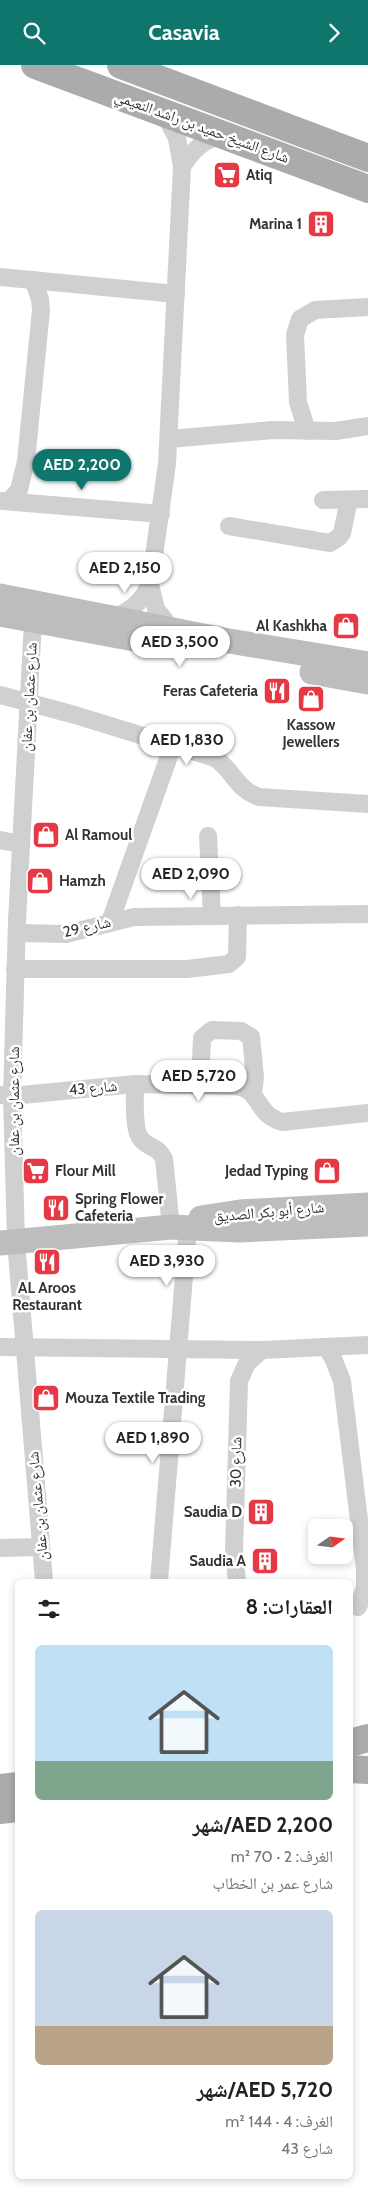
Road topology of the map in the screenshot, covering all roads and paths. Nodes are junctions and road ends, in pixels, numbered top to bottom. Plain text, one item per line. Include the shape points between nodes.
1 (35, 65) edge
2 (121, 65) edge
3 (163, 112) junction
4 (222, 134) junction
5 (368, 158) edge
6 (182, 167) junction
7 (368, 189) edge
8 (0, 277) edge
9 (33, 280) junction
10 (176, 295) junction
11 (368, 307) edge
12 (368, 426) edge
13 (307, 431) junction
14 (169, 439) junction
15 (368, 499) edge
16 (323, 500) dead end
17 (4, 501) edge
18 (349, 501) junction
19 (161, 515) junction
20 (229, 526) dead end
21 (150, 584) junction
22 (0, 596) edge
23 (0, 614) edge
24 (114, 618) junction
25 (33, 621) junction
26 (172, 629) junction
27 (228, 649) junction
28 (368, 663) edge
29 (368, 682) edge
30 (0, 695) edge
31 (29, 702) junction
32 (173, 745) junction
33 (368, 804) edge
34 (208, 836) dead end
35 (0, 840) edge
36 (21, 845) junction
37 (368, 914) edge
38 (238, 915) junction
39 (212, 916) junction
40 (110, 922) junction
41 (16, 933) junction
42 (15, 969) junction
43 (135, 1084) junction
44 (200, 1085) junction
45 (253, 1093) junction
46 (6, 1095) edge
47 (368, 1113) edge
48 (365, 1215) edge
49 (180, 1228) junction
50 (8, 1242) edge
51 (368, 1345) edge
52 (25, 1346) junction
53 (0, 1347) edge
54 (327, 1348) junction
55 (179, 1349) junction
56 (262, 1350) junction
57 (41, 1547) junction
58 (0, 1548) edge
59 (44, 1579) edge
60 (159, 1579) edge
61 (237, 1579) edge
62 (359, 1607) edge
63 (368, 1738) edge
64 (353, 1742) edge
65 (353, 1769) edge
66 (368, 1770) edge
67 (15, 1786) edge
68 (0, 1789) edge
69 (15, 1808) edge
70 (0, 1810) edge

1 - 3 main road, شارع الشيخ حميد بن راشد النعيمي
2 - 5 main road, شارع الشيخ حميد بن راشد النعيمي
3 - 4 main road, شارع الشيخ حميد بن راشد النعيمي
3 - 6 street via 177,138
4 - 6 street via 194,149
4 - 7 main road, شارع الشيخ حميد بن راشد النعيمي
6 - 10 street
8 - 9 street
9 - 10 street
9 - 17 street via 41,310 26,461 19,489
10 - 14 street
11 - 13 street via 315,310 307,313 296,327 298,403
12 - 13 street
13 - 14 street via 273,430
14 - 19 street
15 - 18 street
16 - 18 street
17 - 19 street
18 - 20 street via 342,533 330,543
19 - 21 street
21 - 24 street via 136,605
21 - 26 street via 156,609
22 - 24 street
23 - 25 street
24 - 26 street
25 - 27 street
25 - 31 street, شارع عثمان بن عفان
26 - 27 street
27 - 28 street
27 - 29 street
30 - 31 street
31 - 32 street
31 - 36 street, شارع عثمان بن عفان
32 - 33 street via 215,758 238,784 259,797
32 - 40 street
34 - 39 street
35 - 36 street
36 - 41 street, شارع عثمان بن عفان
37 - 38 street, شارع 29
38 - 39 street, شارع 29
38 - 42 street via 237,957 229,964 169,970
39 - 40 street, شارع 29 via 134,917
40 - 41 street, شارع 29 via 66,933
41 - 42 street, شارع عثمان بن عفان
42 - 46 street, شارع عثمان بن عفان
43 - 44 street, شارع 43
43 - 46 street, شارع 43
43 - 49 street via 137,1133 164,1159
44 - 45 street, شارع 43 via 241,1086
44 - 45 street via 202,1038 212,1029 241,1031 252,1041
45 - 47 street via 266,1113 282,1121
46 - 50 street, شارع عثمان بن عفان
48 - 49 street, شارع أبو بكر الصديق via 240,1212 205,1217
49 - 50 street, شارع أبو بكر الصديق
49 - 55 street
50 - 52 street, شارع عثمان بن عفان
51 - 54 street
52 - 53 street
52 - 55 street
52 - 57 street, شارع عثمان بن عفان
54 - 56 street
54 - 62 street via 342,1381 365,1569 365,1588
55 - 56 street
55 - 60 street
56 - 61 street, شارع 30 via 247,1363 239,1381 234,1552
57 - 58 street
57 - 59 street, شارع عثمان بن عفان
63 - 64 main road
65 - 66 main road
67 - 68 main road
69 - 70 main road

